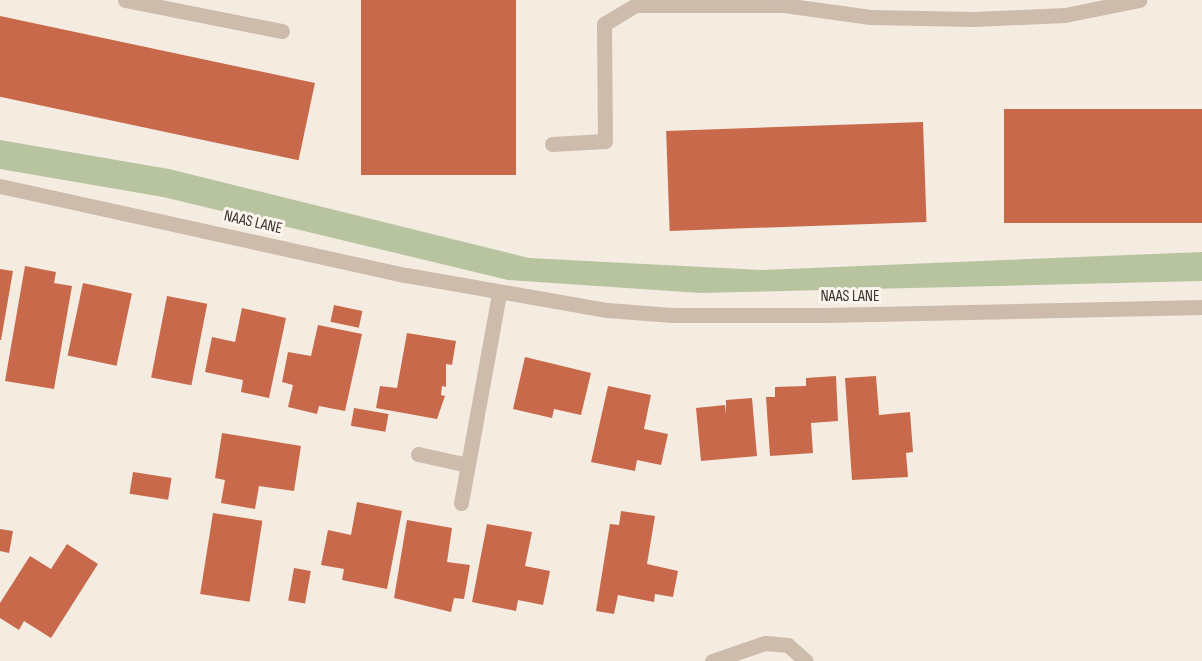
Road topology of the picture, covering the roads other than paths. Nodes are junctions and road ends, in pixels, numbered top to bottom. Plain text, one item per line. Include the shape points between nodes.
1 (125, 0) edge
2 (1139, 0) edge
3 (781, 2) edge
4 (200, 7) edge
5 (282, 31) dead end
6 (552, 144) dead end
7 (0, 186) edge
8 (499, 293) junction
9 (1202, 307) edge
10 (418, 454) dead end
11 (468, 465) junction
12 (461, 503) dead end
13 (712, 661) edge
14 (806, 661) edge

1 - 4 street
2 - 3 street via 1065,15 974,19 870,17
3 - 6 street via 636,4 604,24 605,141
4 - 5 street
7 - 8 street, NAAS LANE
8 - 9 street, NAAS LANE via 607,310 672,315 965,314
8 - 11 street
10 - 11 street
11 - 12 street
13 - 14 street via 765,643 788,645

